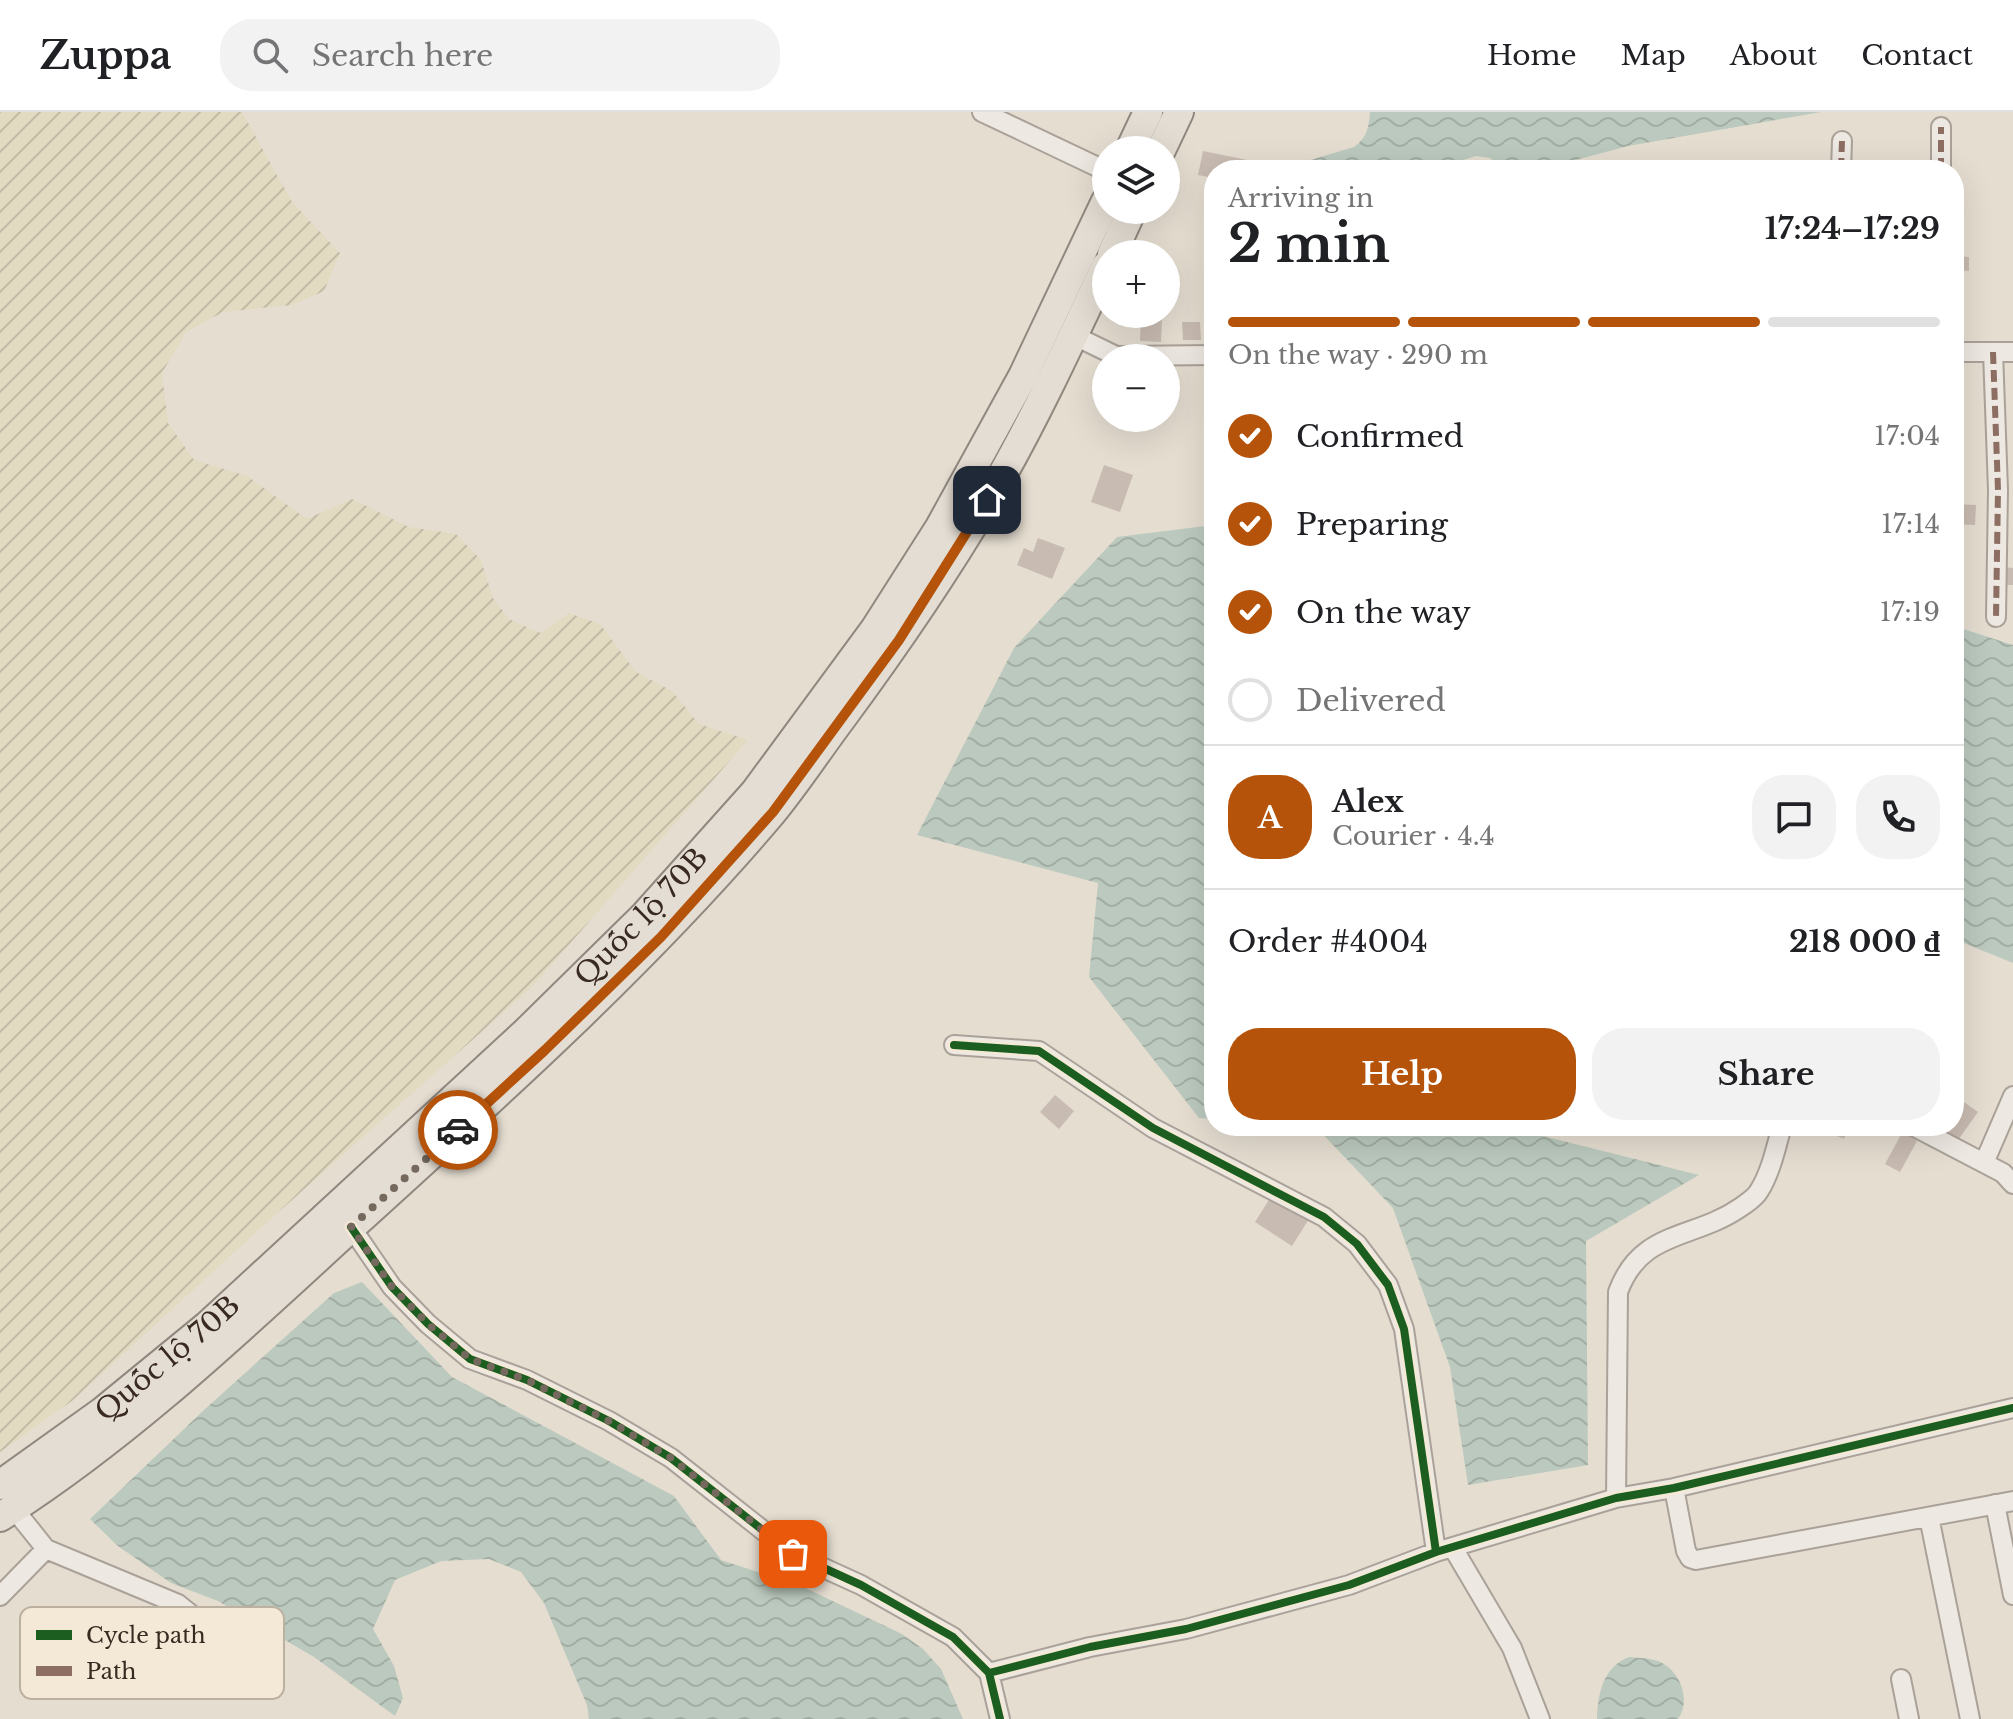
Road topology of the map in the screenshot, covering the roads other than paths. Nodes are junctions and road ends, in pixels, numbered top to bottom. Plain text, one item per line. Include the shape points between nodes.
1 (982, 112) edge
2 (1148, 112) edge
3 (1179, 112) edge
4 (1941, 127) dead end
5 (1137, 136) edge
6 (1168, 136) edge
7 (1842, 141) dead end
8 (1841, 160) edge
9 (1941, 160) edge
10 (1092, 164) edge
11 (1095, 224) edge
12 (1092, 295) edge
13 (1073, 335) junction
14 (1964, 352) edge
15 (1993, 352) junction
16 (2013, 352) edge
17 (1204, 355) edge
18 (1996, 617) dead end
19 (535, 1041) junction
20 (954, 1045) dead end
21 (2013, 1096) edge
22 (1779, 1136) edge
23 (1932, 1136) edge
24 (1984, 1163) junction
25 (2013, 1184) edge
26 (351, 1227) junction
27 (2013, 1408) edge
28 (1674, 1488) junction
29 (1616, 1498) junction
30 (2004, 1503) edge
31 (5, 1504) edge
32 (1929, 1517) junction
33 (46, 1549) junction
34 (1445, 1550) junction
35 (2013, 1595) edge
36 (0, 1596) edge
37 (182, 1607) edge
38 (989, 1673) junction
39 (1901, 1679) dead end
40 (1000, 1719) edge
41 (1540, 1719) edge
42 (1909, 1719) edge
43 (1970, 1719) edge

1 - 10 street
2 - 5 main road
3 - 6 main road
4 - 9 street
7 - 8 street
11 - 19 main road, Quốc lộ 70B via 1023,376 940,527 875,629 755,792
12 - 13 main road, Quốc lộ 70B
13 - 17 street via 1116,356
13 - 19 main road, Quốc lộ 70B via 960,547 782,799 661,937
14 - 15 street
15 - 16 street
15 - 18 street
19 - 26 main road, Quốc lộ 70B
19 - 31 main road, Quốc lộ 70B via 102,1412
20 - 34 street via 1039,1051 1153,1128 1324,1217 1357,1244 1388,1285 1404,1329
21 - 24 street
22 - 29 street via 1768,1173 1750,1201 1663,1241 1626,1272 1618,1292
23 - 24 street
24 - 25 street
26 - 31 main road, Quốc lộ 70B via 218,1349 115,1434
26 - 38 street via 392,1287 470,1359 527,1380 671,1458 793,1554 953,1637
27 - 28 street
28 - 29 street
28 - 32 street via 1686,1551 1696,1560
29 - 34 street
30 - 32 street
30 - 35 street
31 - 33 street
32 - 43 street
33 - 36 street
33 - 37 street
34 - 38 street via 1349,1585 1216,1621
34 - 41 street via 1512,1648
38 - 40 street
39 - 42 street

